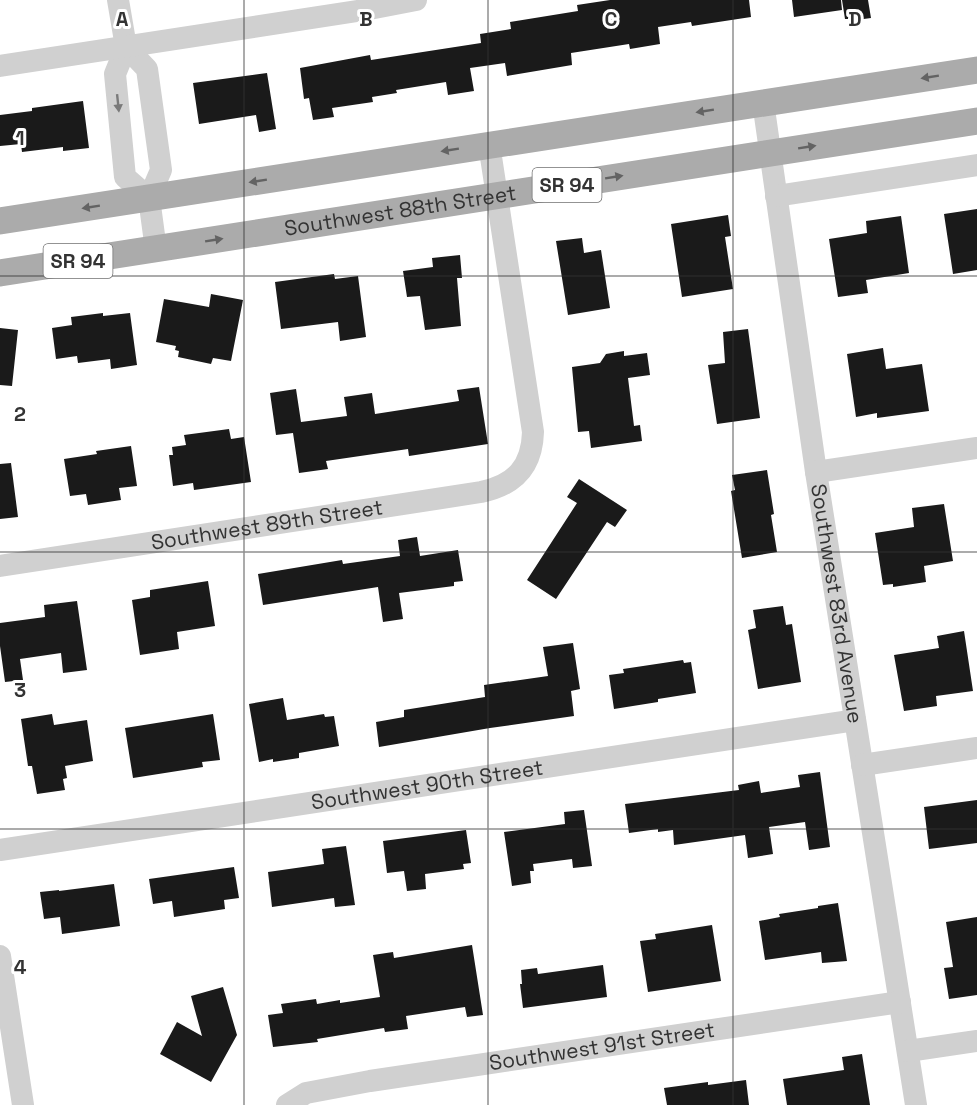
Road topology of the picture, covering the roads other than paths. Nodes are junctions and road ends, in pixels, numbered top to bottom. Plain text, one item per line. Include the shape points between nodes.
1 (118, 0) edge
2 (416, 0) edge
3 (126, 47) junction
4 (0, 66) edge
5 (977, 70) edge
6 (763, 102) junction
7 (977, 121) edge
8 (489, 144) junction
9 (770, 153) junction
10 (977, 165) edge
11 (497, 195) junction
12 (776, 196) junction
13 (149, 198) junction
14 (0, 221) edge
15 (156, 250) junction
16 (0, 273) edge
17 (977, 448) edge
18 (816, 472) junction
19 (0, 566) edge
20 (855, 720) junction
21 (977, 748) edge
22 (862, 765) junction
23 (0, 850) edge
24 (0, 956) edge
25 (900, 1002) junction
26 (977, 1041) edge
27 (908, 1051) junction
28 (23, 1105) edge
29 (287, 1105) edge
30 (916, 1105) edge

1 - 3 street
2 - 3 street
3 - 4 street
3 - 13 street via 147,69 161,170
3 -> 13 street via 115,74 125,177
5 -> 6 main road, SR 94
6 -> 8 main road, SR 94
6 - 9 street, Southwest 83rd Avenue
9 -> 7 main road, Southwest 88th Street / SR 94
8 - 11 street
8 -> 13 main road, SR 94
11 -> 9 main road, Southwest 88th Street / SR 94
9 - 12 street, Southwest 83rd Avenue
10 - 12 street
15 -> 11 main road, Southwest 88th Street / SR 94
11 - 19 street, Southwest 89th Street via 533,432 531,449 517,476 481,492
12 - 18 street, Southwest 83rd Avenue
13 -> 14 main road, SR 94
13 - 15 street
15 - 16 main road, Southwest 88th Street / SR 94
17 - 18 street
18 - 20 street, Southwest 83rd Avenue
20 - 22 street, Southwest 83rd Avenue
20 - 23 street, Southwest 90th Street
21 - 22 street
22 - 25 street, Southwest 83rd Avenue
24 - 28 street
25 - 27 street, Southwest 83rd Avenue
25 - 29 street, Southwest 91st Street via 370,1081 306,1093
26 - 27 street
27 - 30 street, Southwest 83rd Avenue

